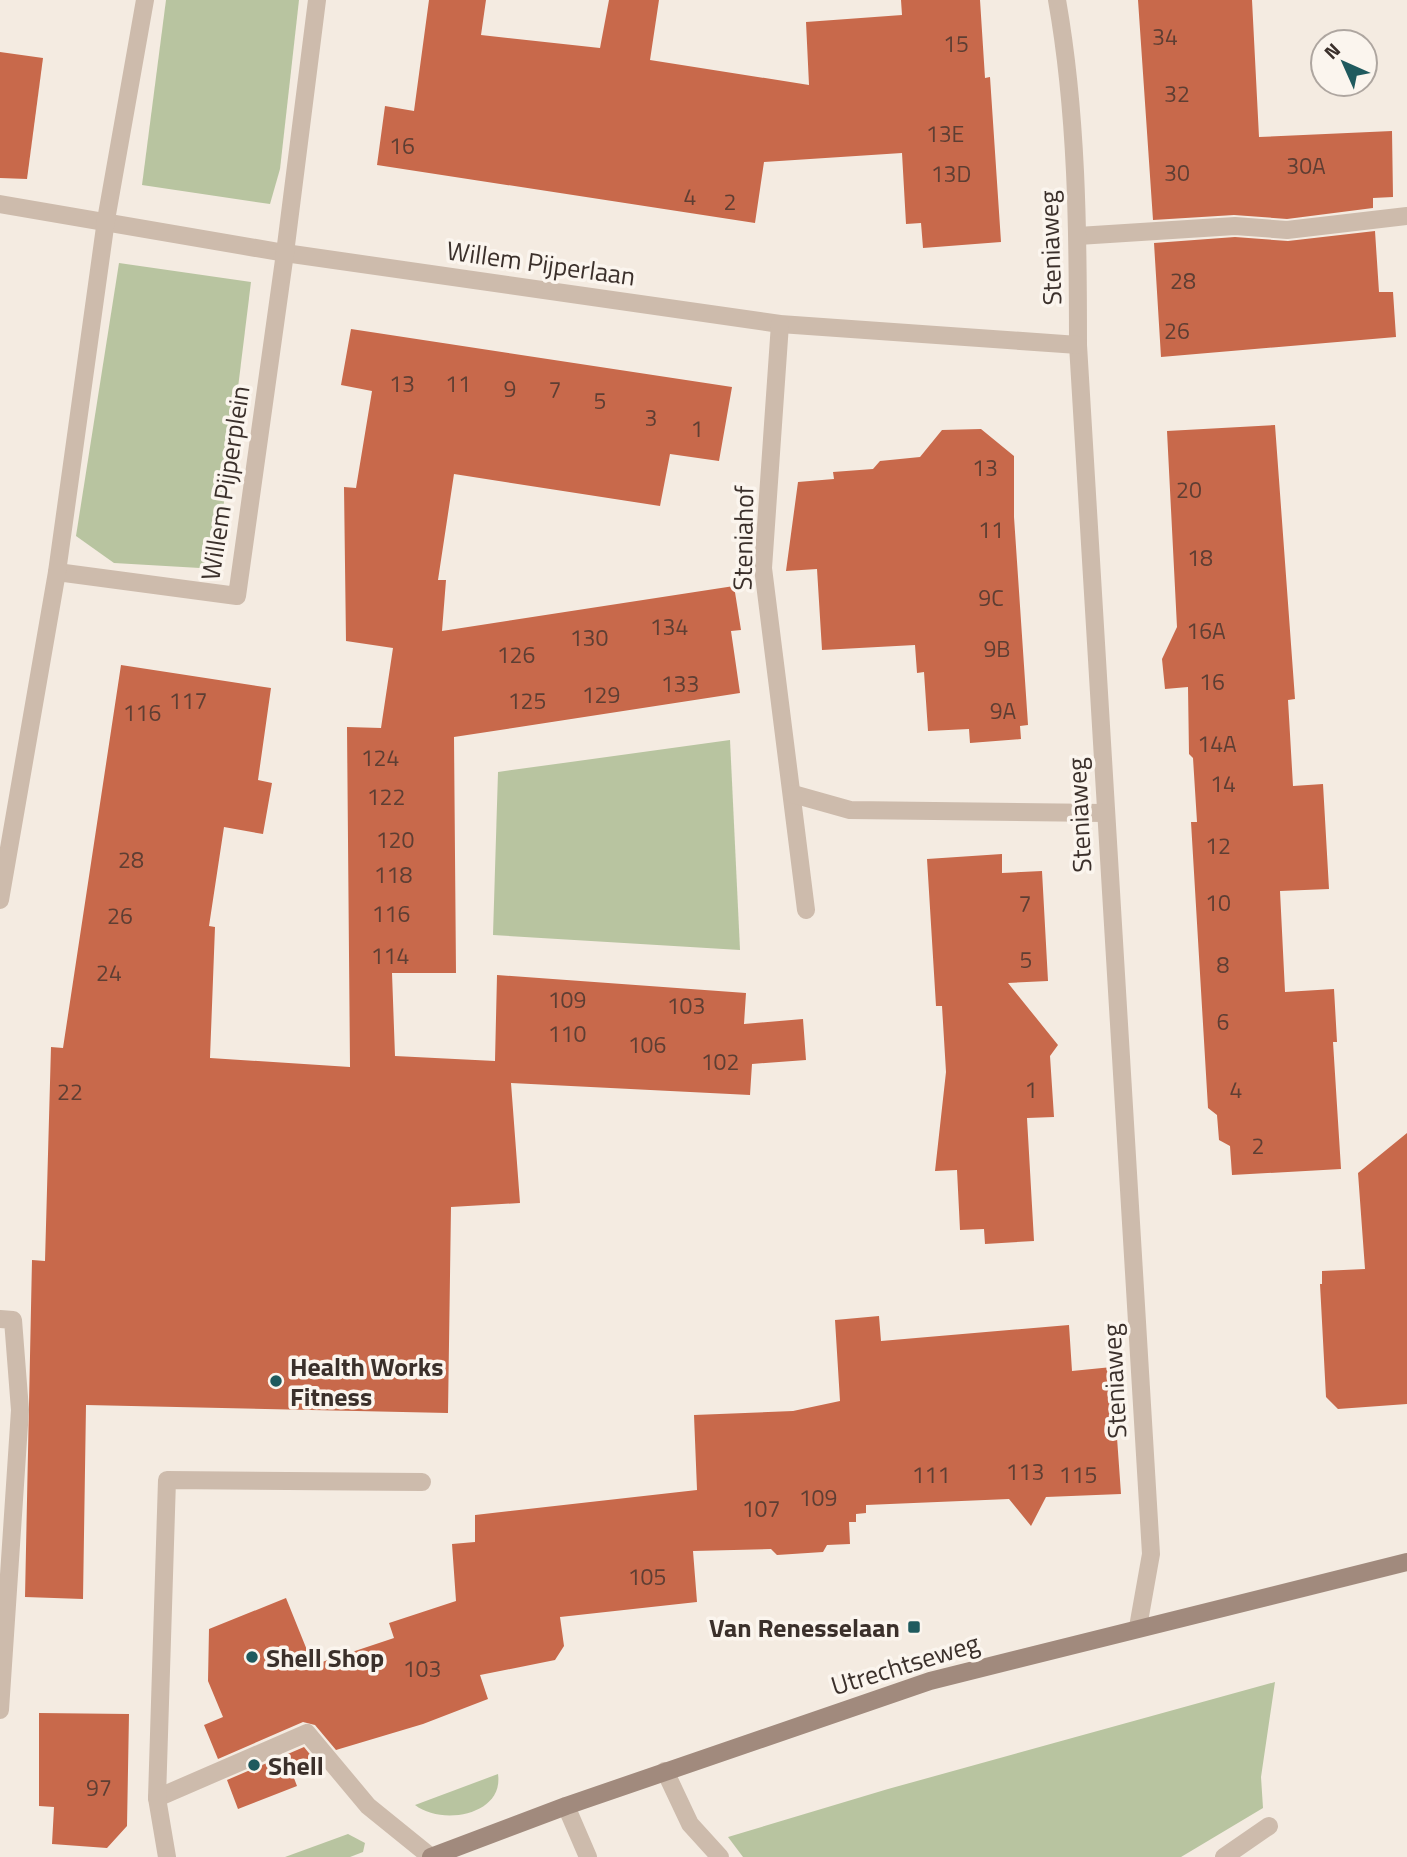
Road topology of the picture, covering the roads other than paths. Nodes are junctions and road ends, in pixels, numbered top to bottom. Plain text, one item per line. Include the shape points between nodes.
1 (145, 0) edge
2 (317, 0) edge
3 (1057, 0) edge
4 (0, 204) edge
5 (1407, 216) edge
6 (106, 220) junction
7 (1078, 236) junction
8 (285, 253) junction
9 (780, 324) junction
10 (1078, 345) junction
11 (57, 572) junction
12 (793, 794) junction
13 (1105, 813) junction
14 (0, 900) edge
15 (806, 911) dead end
16 (0, 1319) edge
17 (422, 1482) dead end
18 (1407, 1562) edge
19 (1139, 1627) junction
20 (0, 1710) edge
21 (665, 1771) junction
22 (157, 1798) junction
23 (566, 1806) junction
24 (1269, 1826) dead end
25 (167, 1857) edge
26 (431, 1857) edge
27 (588, 1857) edge
28 (720, 1857) edge
29 (1224, 1857) edge

1 - 6 street
2 - 8 street, Willem Pijperplein
3 - 7 street, Steniaweg via 1065,47
4 - 6 street, Willem Pijperlaan
5 - 7 street via 1287,230 1235,226
6 - 8 street, Willem Pijperlaan
6 - 11 street
7 - 10 street, Steniaweg
8 - 9 street, Willem Pijperlaan
8 - 11 street, Willem Pijperplein via 236,596
9 - 10 street, Willem Pijperlaan
9 - 12 street, Steniahof via 763,568
10 - 13 street, Steniaweg
11 - 14 street
12 - 13 street via 850,810
12 - 15 street, Steniahof
13 - 19 street, Steniaweg via 1151,1554
16 - 20 street via 12,1320 20,1410
17 - 22 street via 167,1480
18 - 19 main road, Utrechtseweg
19 - 21 main road, Utrechtseweg via 930,1681
21 - 23 main road, Utrechtseweg
21 - 28 street via 690,1824
22 - 25 street
22 - 26 street via 307,1733 368,1806
23 - 26 main road, Utrechtseweg
23 - 27 street
24 - 29 street

